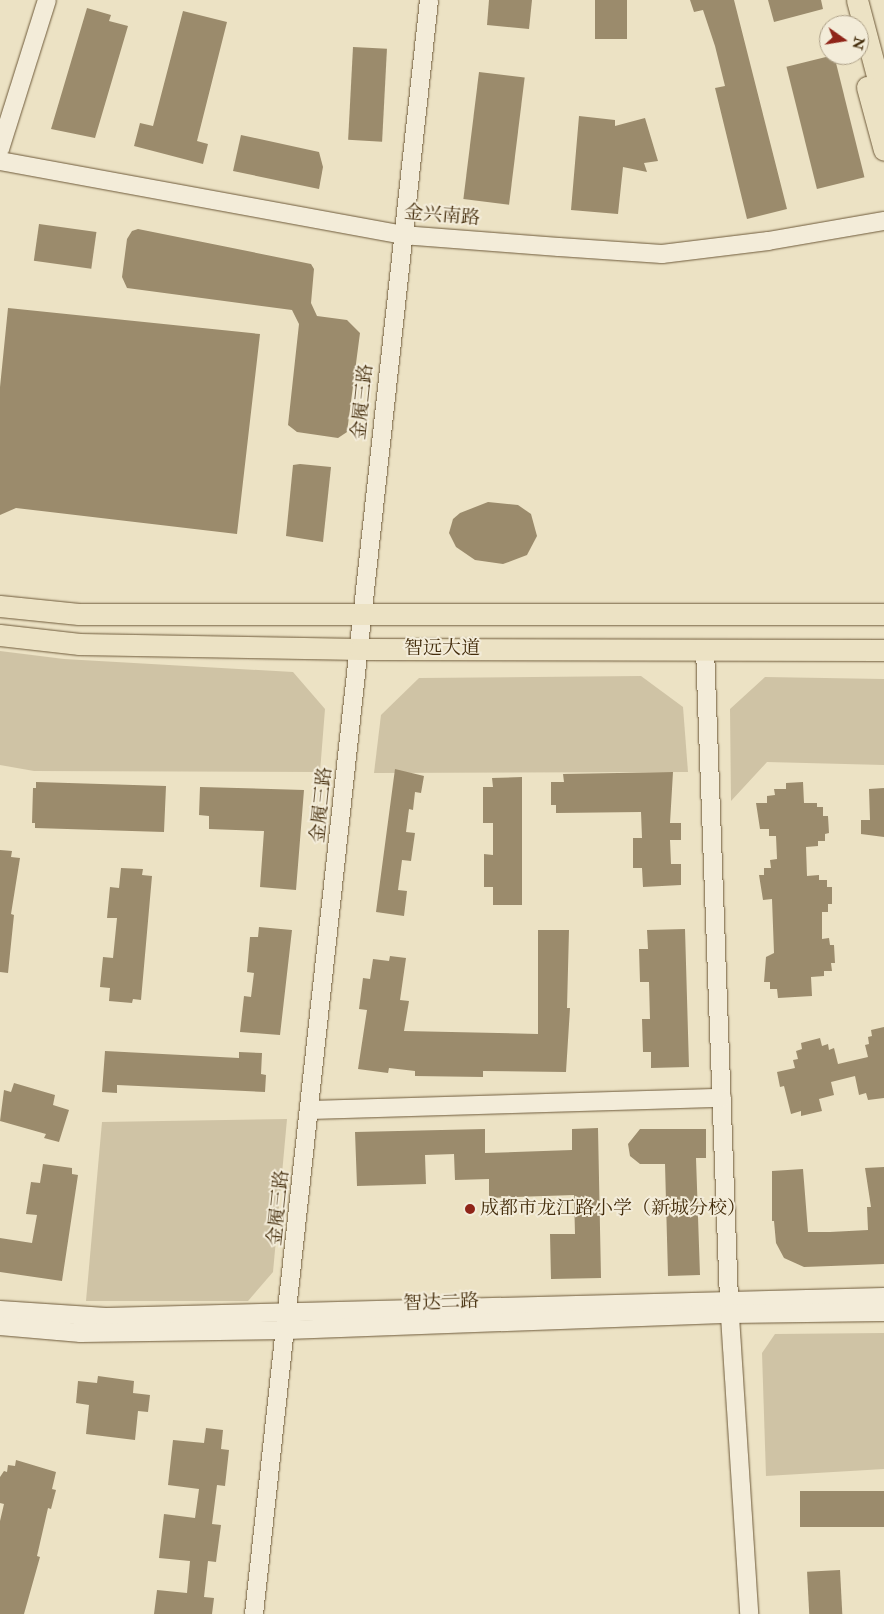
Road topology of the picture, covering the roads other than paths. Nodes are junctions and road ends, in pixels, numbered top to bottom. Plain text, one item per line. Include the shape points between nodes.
1 (47, 0) edge
2 (429, 0) edge
3 (844, 0) edge
4 (857, 0) edge
5 (848, 15) edge
6 (862, 65) edge
7 (884, 102) edge
8 (0, 149) edge
9 (884, 150) edge
10 (0, 161) edge
11 (884, 221) edge
12 (402, 235) junction
13 (0, 606) edge
14 (884, 614) edge
15 (362, 615) junction
16 (0, 635) edge
17 (360, 649) junction
18 (705, 649) junction
19 (884, 650) edge
20 (722, 1098) junction
21 (310, 1110) junction
22 (884, 1297) edge
23 (729, 1307) junction
24 (0, 1310) edge
25 (289, 1312) junction
26 (884, 1312) edge
27 (0, 1326) edge
28 (287, 1330) junction
29 (254, 1614) edge
30 (749, 1614) edge

1 - 8 street
2 - 12 street, 金履三路
3 - 5 main road
4 - 7 main road
6 - 9 main road
10 - 12 street, 金兴南路
11 - 12 street, 金兴南路 via 768,241 662,254
12 - 15 street, 金履三路
13 - 15 main road, 智远大道 via 79,614
14 - 15 main road, 智远大道
15 - 17 street, 金履三路
16 - 17 main road, 智远大道 via 78,644
17 - 18 main road, 智远大道
17 - 21 street, 金履三路
18 - 19 main road, 智远大道
18 - 20 street
20 - 21 street
20 - 23 street
21 - 25 street, 金履三路
22 - 23 street, 智达二路
23 - 25 street, 智达二路
23 - 26 street, 智达二路
23 - 28 street, 智达二路
23 - 30 street
24 - 25 street, 智达二路 via 106,1317
25 - 28 street, 金履三路
27 - 28 street, 智达二路 via 81,1333
28 - 29 street, 金履三路

